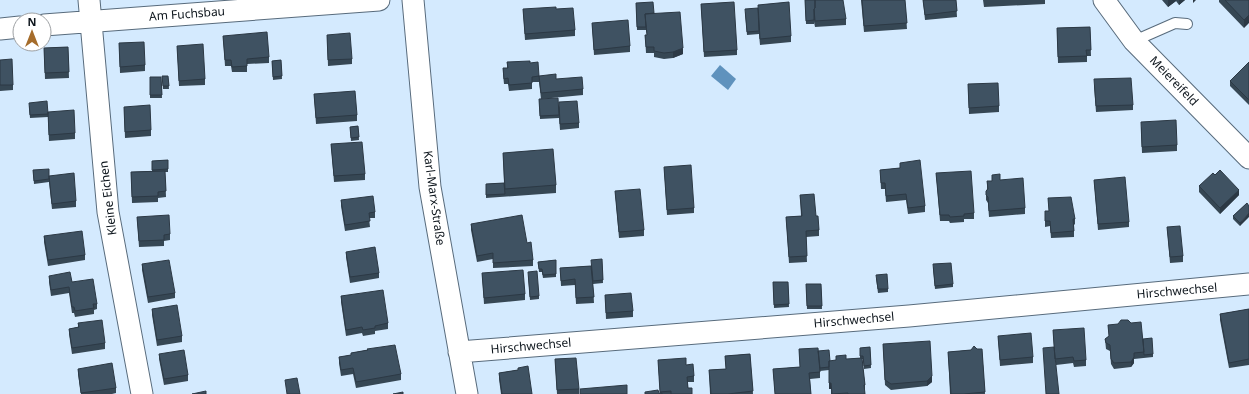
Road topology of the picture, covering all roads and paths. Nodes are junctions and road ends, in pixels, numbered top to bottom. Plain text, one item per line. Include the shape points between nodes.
1 (89, 0) edge
2 (379, 0) edge
3 (413, 0) edge
4 (1104, 0) edge
5 (91, 21) junction
6 (52, 24) edge
7 (1187, 24) dead end
8 (12, 28) edge
9 (0, 29) edge
10 (1134, 41) junction
11 (1249, 158) edge
12 (1249, 284) edge
13 (459, 352) junction
14 (142, 394) edge
15 (467, 394) edge

1 - 5 street, Kleine Eichen
2 - 5 street, Am Fuchsbau
3 - 13 street, Karl-Marx-Straße via 430,187
4 - 10 street, Meiereifeld
5 - 6 street, Am Fuchsbau
5 - 14 street, Kleine Eichen via 108,212
7 - 10 lane via 1175,23
8 - 9 street
10 - 11 street, Meiereifeld
12 - 13 street, Hirschwechsel via 901,316
13 - 15 street, Karl-Marx-Straße

